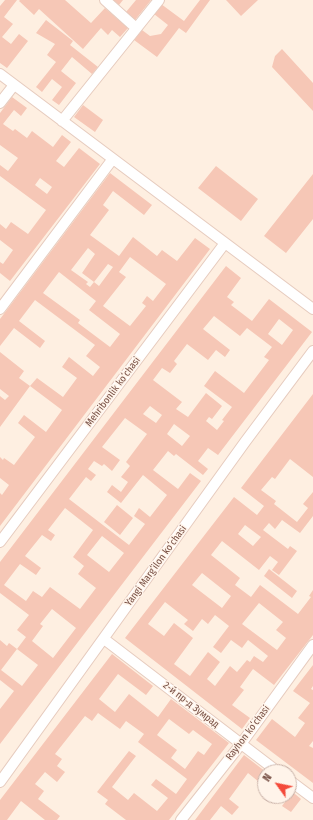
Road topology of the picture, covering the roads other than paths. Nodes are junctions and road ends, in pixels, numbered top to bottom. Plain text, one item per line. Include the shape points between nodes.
1 (105, 0) edge
2 (159, 0) edge
3 (136, 28) junction
4 (0, 74) edge
5 (14, 85) junction
6 (0, 103) edge
7 (62, 121) junction
8 (112, 160) junction
9 (225, 243) junction
10 (0, 309) edge
11 (313, 309) edge
12 (313, 351) edge
13 (0, 542) edge
14 (104, 639) junction
15 (313, 645) edge
16 (241, 744) junction
17 (267, 764) edge
18 (0, 782) edge
19 (297, 786) edge
20 (313, 798) edge
21 (181, 820) edge

1 - 3 street
2 - 3 street
3 - 7 street
4 - 5 street
5 - 6 street
5 - 7 street
7 - 8 street
8 - 9 street
8 - 10 street
9 - 11 street
9 - 13 street, Mehribonlik koʻchasi
12 - 14 street, Yangi Margʻilon koʻchasi
14 - 16 street, 2-й пр-д Зумрад
14 - 18 street, Yangi Margʻilon koʻchasi
15 - 16 street, Rayhon koʻchasi
16 - 17 street, 2-й пр-д Зумрад
16 - 21 street, Rayhon koʻchasi
19 - 20 street

